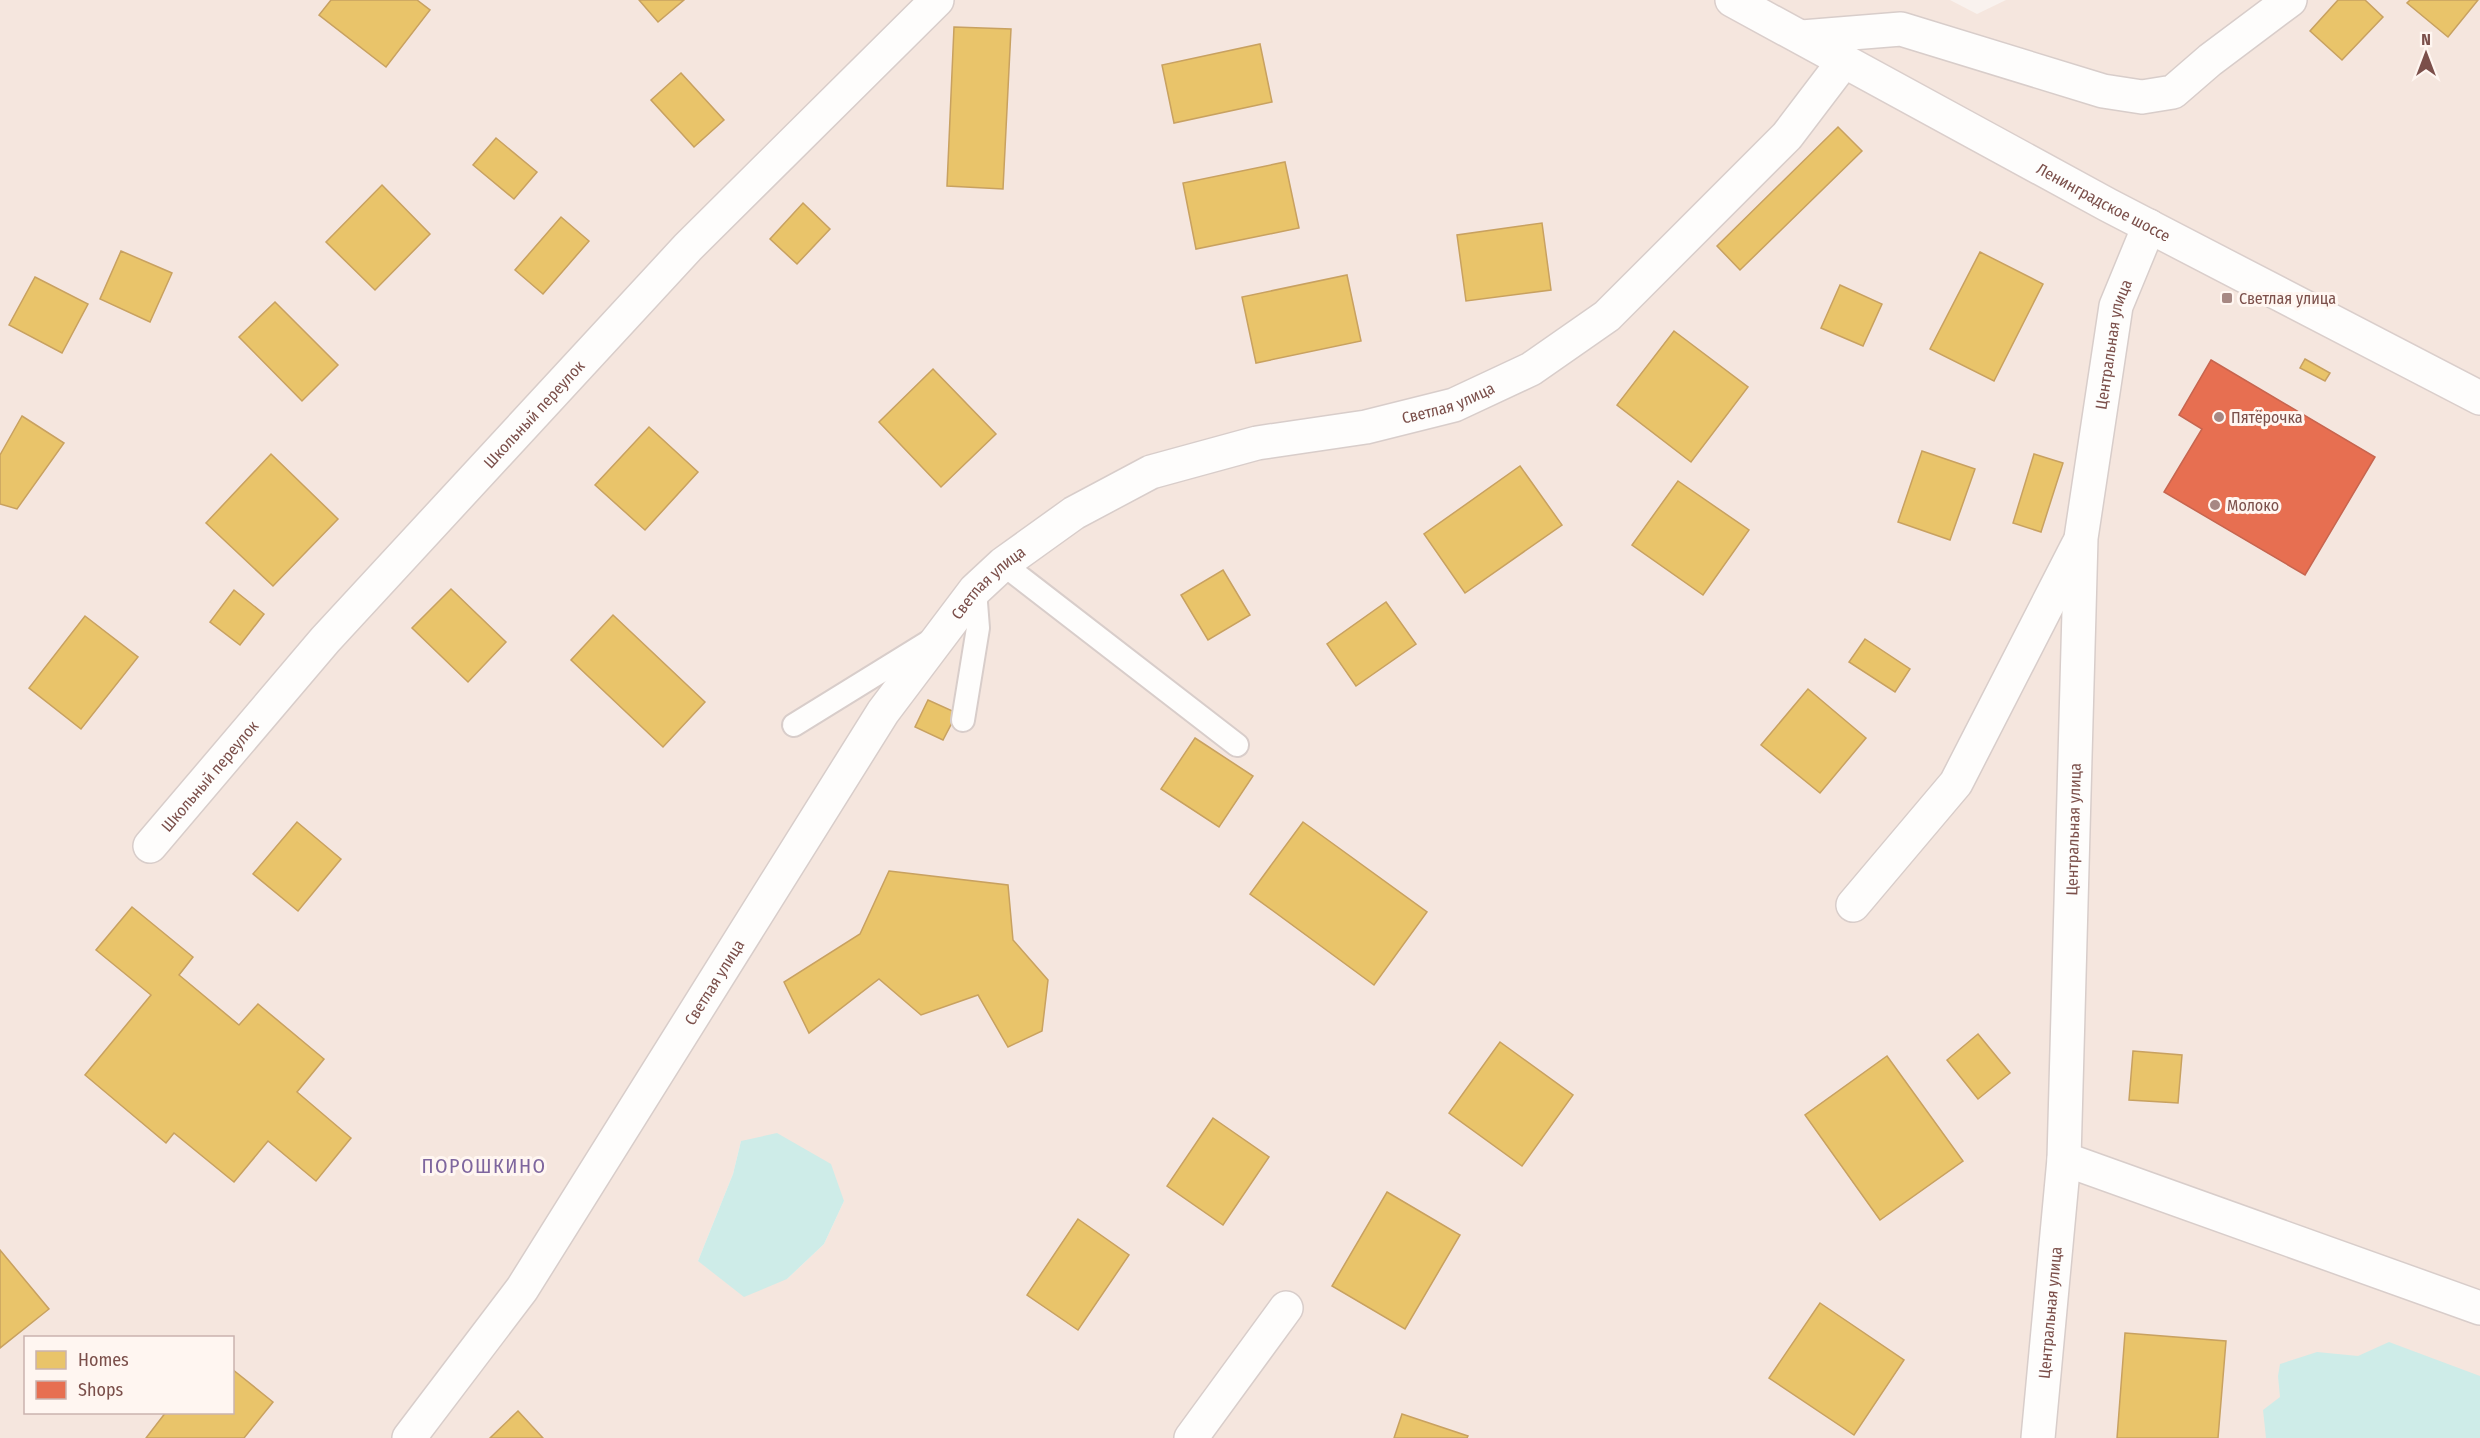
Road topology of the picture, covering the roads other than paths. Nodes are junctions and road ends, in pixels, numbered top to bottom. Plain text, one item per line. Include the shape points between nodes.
1 (937, 0) edge
2 (1732, 0) edge
3 (2290, 0) edge
4 (1802, 37) junction
5 (1844, 61) junction
6 (2149, 226) junction
7 (2480, 398) edge
8 (2081, 538) junction
9 (1003, 564) junction
10 (975, 590) junction
11 (944, 632) junction
12 (963, 720) dead end
13 (794, 724) dead end
14 (1237, 745) dead end
15 (150, 846) dead end
16 (1853, 905) dead end
17 (2064, 1159) junction
18 (1286, 1308) dead end
19 (2480, 1308) edge
20 (409, 1438) edge
21 (1191, 1438) edge
22 (2038, 1438) edge

1 - 15 street, Школьный переулок via 688,247 324,640
2 - 4 street, Ленинградское шоссе
3 - 4 street via 2173,92 2142,97 2103,91 1901,29
4 - 5 street, Ленинградское шоссе
5 - 6 street, Ленинградское шоссе
5 - 9 street, Светлая улица via 1787,136 1615,308 1531,369 1454,405 1366,427 1257,442 1151,472 1074,513
6 - 7 street, Ленинградское шоссе
6 - 8 street, Центральная улица via 2116,306
8 - 16 street via 1956,783
8 - 17 street, Центральная улица
9 - 10 street, Светлая улица
9 - 14 lane
10 - 11 street, Светлая улица
10 - 12 lane via 978,628
11 - 13 lane
11 - 20 street, Светлая улица via 883,712 522,1289
17 - 19 street
17 - 22 street, Центральная улица
18 - 21 street

